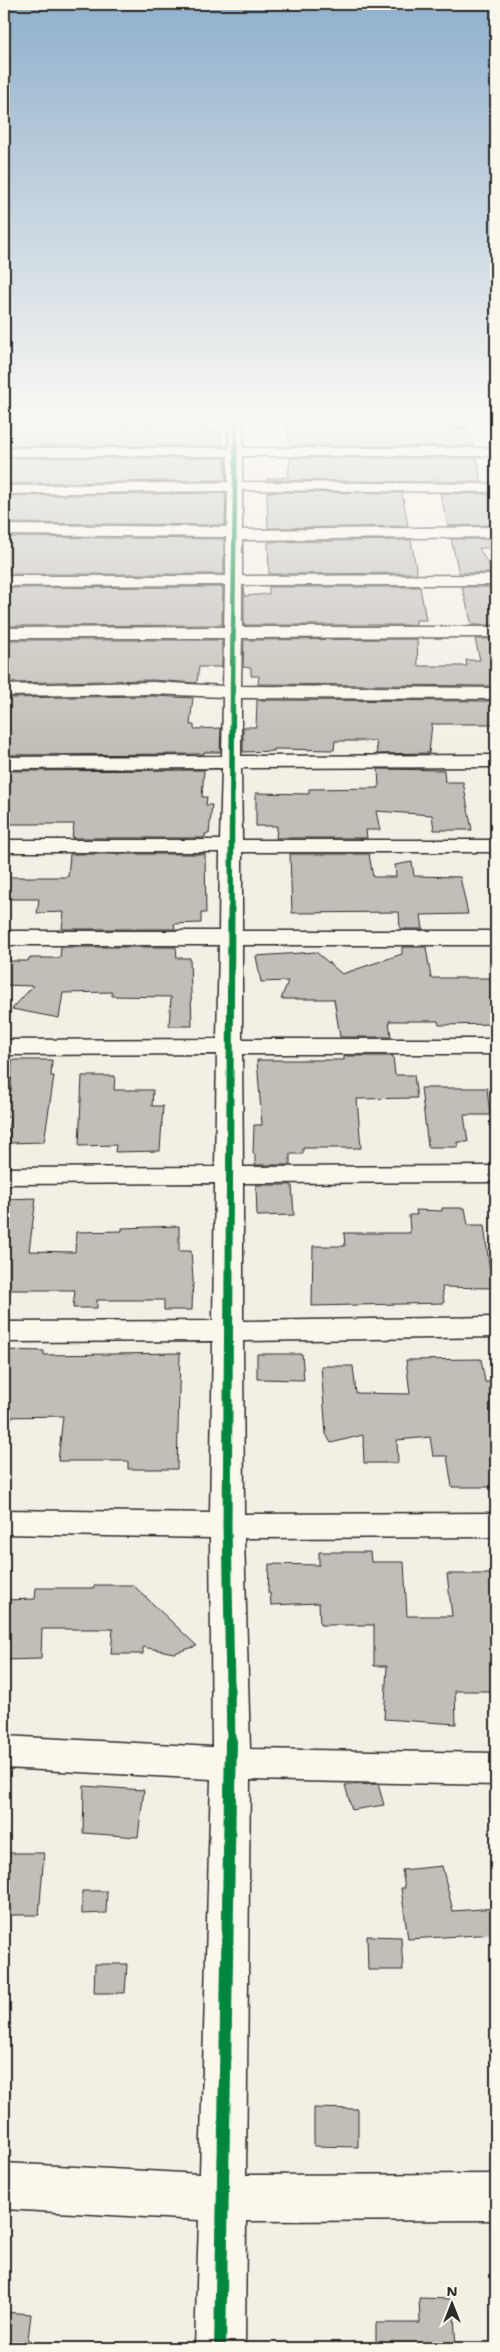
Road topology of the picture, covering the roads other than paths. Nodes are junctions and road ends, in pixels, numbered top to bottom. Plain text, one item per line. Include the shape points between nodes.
1 (235, 526) edge
2 (4, 530) edge
3 (496, 532) edge
4 (235, 534) junction
5 (235, 580) junction
6 (496, 580) edge
7 (4, 581) edge
8 (234, 632) junction
9 (496, 632) edge
10 (4, 634) edge
11 (4, 690) edge
12 (232, 692) junction
13 (496, 692) edge
14 (234, 761) junction
15 (496, 761) edge
16 (4, 764) edge
17 (4, 846) edge
18 (233, 846) junction
19 (496, 846) edge
20 (4, 938) edge
21 (232, 938) junction
22 (496, 938) edge
23 (231, 1046) junction
24 (496, 1046) edge
25 (4, 1047) edge
26 (496, 1174) edge
27 (4, 1176) edge
28 (230, 1176) junction
29 (496, 1327) edge
30 (229, 1331) junction
31 (4, 1332) edge
32 (4, 1522) edge
33 (496, 1525) edge
34 (227, 1526) junction
35 (4, 1752) edge
36 (231, 1764) junction
37 (496, 1770) edge
38 (4, 2186) edge
39 (496, 2197) edge
40 (222, 2198) junction
41 (220, 2348) edge

1 - 4 street
2 - 4 street
3 - 4 street
4 - 5 street
5 - 6 street
5 - 7 street
5 - 8 street
8 - 9 street
8 - 10 street
8 - 12 street
11 - 12 street via 153,688
12 - 13 street
12 - 14 street
14 - 15 street
14 - 16 street
14 - 18 street
17 - 18 street
18 - 19 street
18 - 21 street
20 - 21 street
21 - 22 street
21 - 23 street
23 - 24 street
23 - 25 street
23 - 28 street
26 - 28 street
27 - 28 street
28 - 30 street
29 - 30 street
30 - 31 street
30 - 34 street
32 - 34 street
33 - 34 street
34 - 36 street
35 - 36 street
36 - 37 street
36 - 40 street
38 - 40 street
39 - 40 street
40 - 41 street

